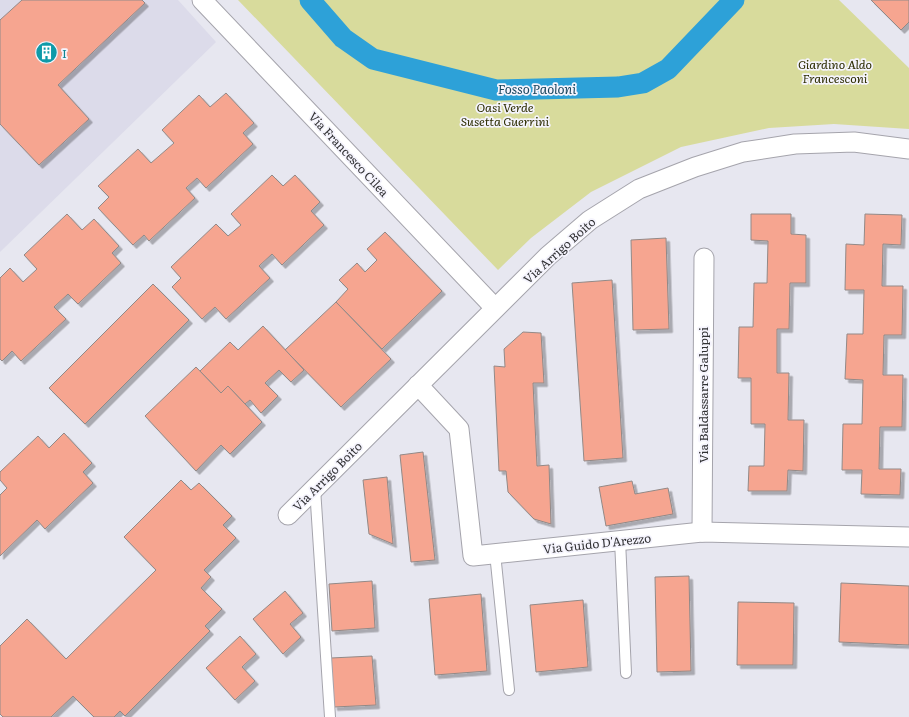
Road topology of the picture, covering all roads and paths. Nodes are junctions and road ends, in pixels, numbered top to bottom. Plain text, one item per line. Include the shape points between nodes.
1 (202, 0) edge
2 (909, 149) edge
3 (704, 258) dead end
4 (495, 308) junction
5 (418, 384) junction
6 (315, 488) junction
7 (288, 515) dead end
8 (702, 532) junction
9 (909, 537) edge
10 (620, 540) junction
11 (494, 554) junction
12 (626, 673) dead end
13 (509, 690) dead end
14 (330, 717) edge

1 - 4 street, Via Francesco Cilea
2 - 4 street, Via Arrigo Boito via 854,142 795,144 743,152 695,167 639,189 590,220 548,256
3 - 8 street, Via Baldassarre Galuppi
4 - 5 street, Via Arrigo Boito
5 - 6 street, Via Arrigo Boito
5 - 11 street, Via Guido D'Arezzo via 459,429 473,556
6 - 7 street, Via Arrigo Boito
6 - 14 lane
8 - 9 street, Via Guido D'Arezzo
8 - 10 street, Via Guido D'Arezzo
10 - 11 street, Via Guido D'Arezzo
10 - 12 lane
11 - 13 lane

